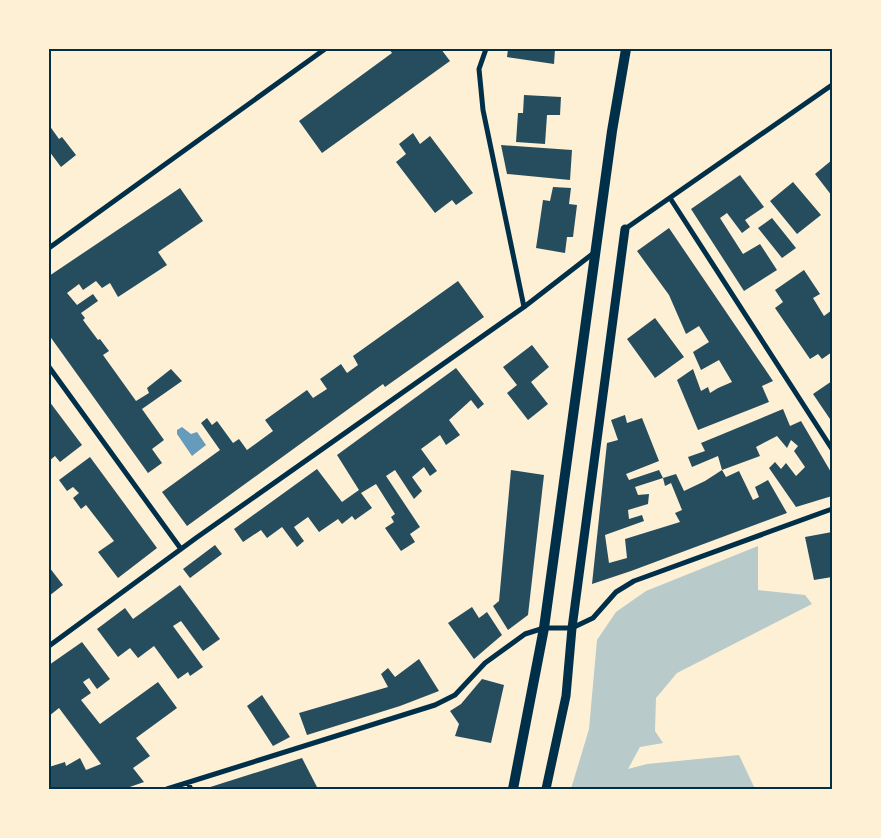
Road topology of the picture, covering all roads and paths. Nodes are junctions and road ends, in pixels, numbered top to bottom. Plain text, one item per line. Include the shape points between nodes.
1 (325, 49) edge
2 (486, 49) edge
3 (626, 49) edge
4 (832, 85) edge
5 (670, 198) junction
6 (625, 230) joint
7 (49, 248) edge
8 (595, 252) junction
9 (524, 307) junction
10 (49, 367) edge
11 (832, 449) edge
12 (832, 509) edge
13 (181, 549) junction
14 (544, 628) junction
15 (572, 628) junction
16 (49, 646) edge
17 (188, 783) junction
18 (167, 789) edge
19 (191, 789) edge
20 (513, 789) edge
21 (546, 789) edge

1 - 7 street
2 - 9 street via 479,69 483,110
3 - 8 main road
4 - 5 street
5 - 6 street
5 - 11 street
6 - 15 street
8 - 9 street
8 - 14 main road
9 - 13 street
10 - 13 street
12 - 15 street via 634,581 616,592 593,618
13 - 16 street
14 - 15 street
14 - 17 street via 525,634 485,663 456,695 435,705
14 - 20 main road
15 - 21 street via 566,696
17 - 18 street
17 - 19 street

